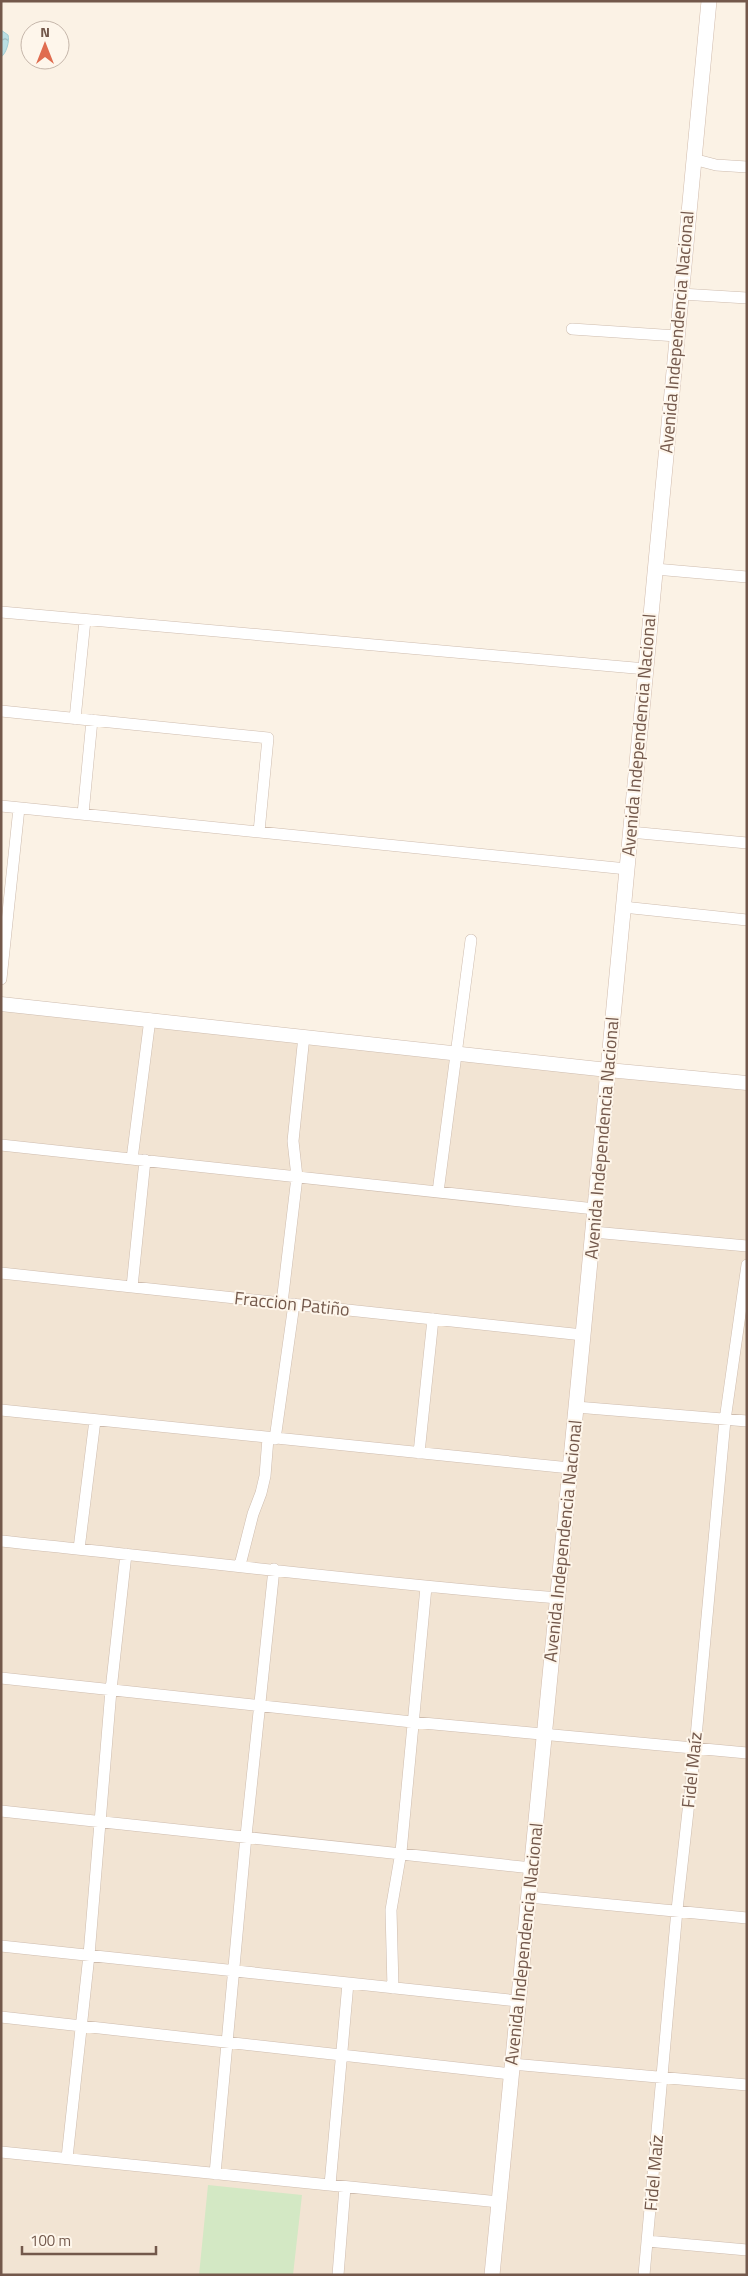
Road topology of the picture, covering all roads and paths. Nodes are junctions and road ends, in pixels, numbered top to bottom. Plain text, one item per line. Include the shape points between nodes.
1 (709, 1) edge
2 (693, 159) junction
3 (747, 167) edge
4 (681, 294) junction
5 (747, 298) edge
6 (572, 329) dead end
7 (677, 336) junction
8 (655, 569) junction
9 (747, 578) edge
10 (1, 612) edge
11 (85, 620) junction
12 (646, 669) junction
13 (1, 711) edge
14 (75, 719) junction
15 (92, 720) junction
16 (1, 806) edge
17 (19, 808) junction
18 (83, 814) junction
19 (259, 832) junction
20 (630, 832) junction
21 (747, 844) edge
22 (627, 869) junction
23 (623, 907) junction
24 (747, 920) edge
25 (472, 940) dead end
26 (1, 979) edge
27 (1, 1004) edge
28 (150, 1019) junction
29 (304, 1036) junction
30 (456, 1053) junction
31 (608, 1070) junction
32 (747, 1083) edge
33 (1, 1145) edge
34 (132, 1159) junction
35 (145, 1160) junction
36 (297, 1177) junction
37 (438, 1192) junction
38 (595, 1209) junction
39 (593, 1232) junction
40 (747, 1246) edge
41 (747, 1265) edge
42 (1, 1273) edge
43 (132, 1287) junction
44 (288, 1304) junction
45 (433, 1319) junction
46 (583, 1335) junction
47 (576, 1407) junction
48 (1, 1410) edge
49 (96, 1420) junction
50 (725, 1420) junction
51 (747, 1421) edge
52 (272, 1438) junction
53 (419, 1453) junction
54 (570, 1468) junction
55 (1, 1540) edge
56 (79, 1549) junction
57 (126, 1554) junction
58 (240, 1565) junction
59 (274, 1569) junction
60 (426, 1587) junction
61 (558, 1598) junction
62 (1, 1678) edge
63 (111, 1690) junction
64 (260, 1705) junction
65 (412, 1722) junction
66 (544, 1734) junction
67 (695, 1748) junction
68 (747, 1753) edge
69 (1, 1810) edge
70 (100, 1822) junction
71 (246, 1836) junction
72 (402, 1852) junction
73 (532, 1868) junction
74 (528, 1898) junction
75 (677, 1910) junction
76 (747, 1918) edge
77 (1, 1946) edge
78 (89, 1954) junction
79 (234, 1971) junction
80 (348, 1983) junction
81 (393, 1988) junction
82 (518, 2001) junction
83 (1, 2017) edge
84 (80, 2025) junction
85 (228, 2042) junction
86 (342, 2055) junction
87 (512, 2069) junction
88 (662, 2077) junction
89 (747, 2085) edge
90 (1, 2152) edge
91 (67, 2158) junction
92 (215, 2174) junction
93 (330, 2185) junction
94 (345, 2187) junction
95 (499, 2202) junction
96 (648, 2241) junction
97 (747, 2250) edge
98 (338, 2275) edge
99 (492, 2275) edge
100 (644, 2275) edge

1 - 2 main road, Avenida Independencia Nacional
2 - 3 street via 716,165
2 - 4 main road, Avenida Independencia Nacional
4 - 5 street
4 - 7 main road, Avenida Independencia Nacional
6 - 7 street
7 - 8 main road, Avenida Independencia Nacional
8 - 9 street
8 - 12 main road, Avenida Independencia Nacional
10 - 11 street
11 - 12 street
11 - 14 street
12 - 20 main road, Avenida Independencia Nacional
13 - 14 street
14 - 15 street
15 - 18 street
15 - 19 street via 268,738
16 - 17 street
17 - 18 street
17 - 26 street
18 - 19 street
19 - 22 street
20 - 21 street
20 - 22 main road, Avenida Independencia Nacional
22 - 23 main road, Avenida Independencia Nacional
23 - 24 street
23 - 31 main road, Avenida Independencia Nacional
25 - 30 street
27 - 28 street
28 - 29 street
28 - 34 street
29 - 30 street
29 - 36 street via 292,1140
30 - 31 street
30 - 37 street
31 - 32 street
31 - 38 main road, Avenida Independencia Nacional
33 - 34 street
34 - 35 street
35 - 36 street
35 - 43 street
36 - 37 street
36 - 44 street
37 - 38 street
38 - 39 main road, Avenida Independencia Nacional
39 - 40 street
39 - 46 main road, Avenida Independencia Nacional
41 - 50 street, Fidel Maíz
42 - 43 street, Fraccion Patiño
43 - 44 street, Fraccion Patiño
44 - 45 street, Fraccion Patiño
44 - 52 street
45 - 46 street, Fraccion Patiño
45 - 53 street
46 - 47 main road, Avenida Independencia Nacional
47 - 50 street
47 - 54 main road, Avenida Independencia Nacional
48 - 49 street
49 - 52 street
49 - 56 street
50 - 51 street
50 - 67 street, Fidel Maíz
52 - 53 street
52 - 58 street via 263,1484
53 - 54 street
54 - 61 main road, Avenida Independencia Nacional
55 - 56 street
56 - 57 street
57 - 58 street
57 - 63 street
58 - 59 street
59 - 60 street
59 - 64 street
60 - 61 street
60 - 65 street
61 - 66 main road, Avenida Independencia Nacional
62 - 63 street
63 - 64 street
63 - 70 street
64 - 65 street
64 - 71 street
65 - 66 street
65 - 72 street
66 - 67 street
66 - 73 main road, Avenida Independencia Nacional
67 - 68 street
67 - 75 street, Fidel Maíz
69 - 70 street
70 - 71 street
70 - 78 street
71 - 72 street
71 - 79 street
72 - 73 street
72 - 81 street via 391,1910
73 - 74 main road, Avenida Independencia Nacional
74 - 75 street
74 - 82 main road, Avenida Independencia Nacional
75 - 76 street
75 - 88 street, Fidel Maíz
77 - 78 street
78 - 79 street
78 - 84 street
79 - 80 street
79 - 85 street
80 - 81 street
80 - 86 street
81 - 82 street
82 - 87 main road, Avenida Independencia Nacional
83 - 84 street
84 - 85 street
84 - 91 street
85 - 86 street
85 - 92 street
86 - 87 street
86 - 93 street
87 - 88 street
87 - 95 main road, Avenida Independencia Nacional
88 - 89 street
88 - 96 street, Fidel Maíz
90 - 91 street
91 - 92 street
92 - 93 street
93 - 94 street
94 - 95 street
94 - 98 street
95 - 99 main road, Avenida Independencia Nacional
96 - 97 street
96 - 100 street, Fidel Maíz

